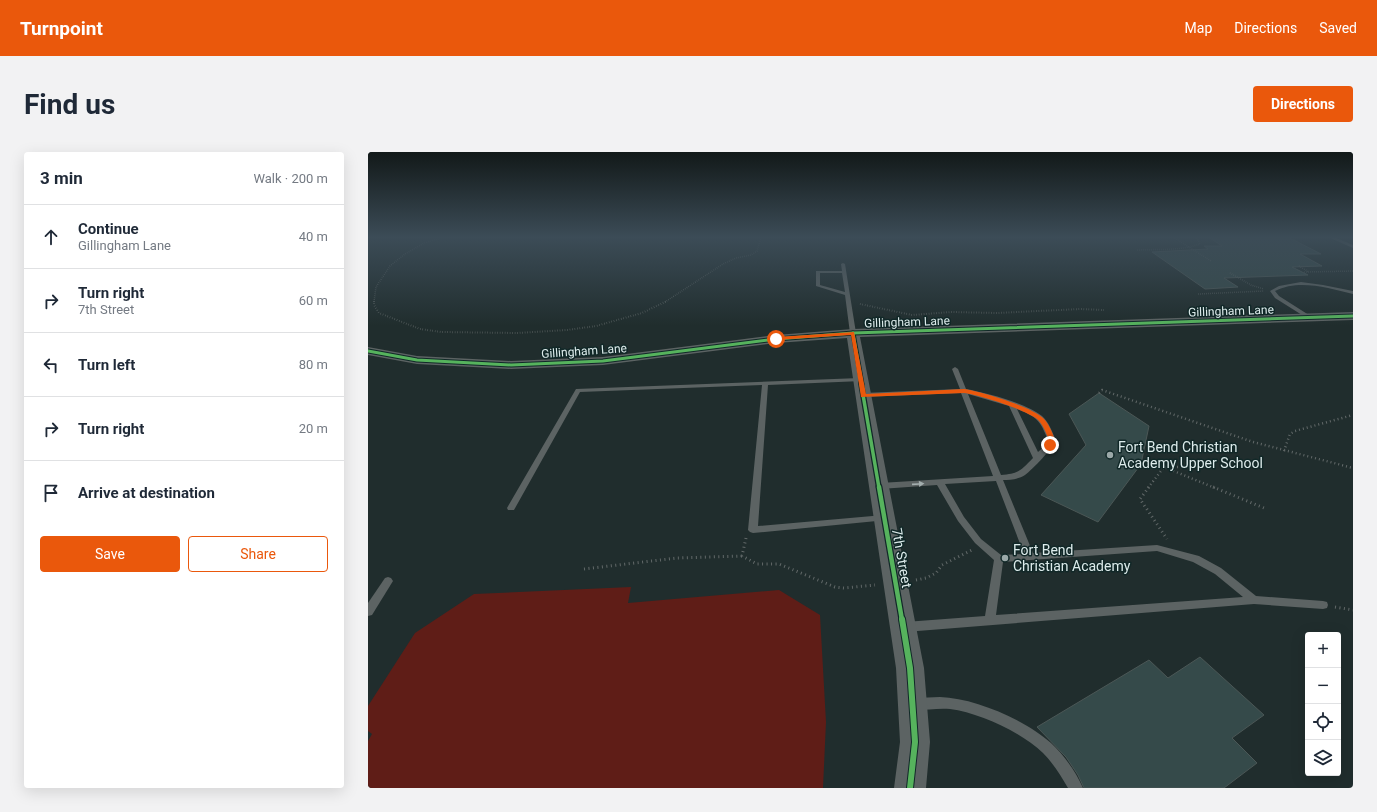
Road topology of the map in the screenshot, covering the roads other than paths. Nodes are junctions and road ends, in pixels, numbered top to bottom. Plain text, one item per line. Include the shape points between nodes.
1 (843, 267) edge
2 (844, 272) junction
3 (847, 294) junction
4 (1353, 294) edge
5 (1353, 316) edge
6 (1310, 318) junction
7 (853, 333) junction
8 (368, 351) edge
9 (955, 369) dead end
10 (765, 384) junction
11 (862, 388) junction
12 (964, 391) junction
13 (1012, 406) junction
14 (1037, 458) junction
15 (998, 478) junction
16 (940, 482) junction
17 (879, 486) junction
18 (511, 508) dead end
19 (884, 518) junction
20 (1030, 557) junction
21 (999, 559) junction
22 (388, 582) dead end
23 (1254, 600) junction
24 (1323, 605) road end
25 (368, 612) edge
26 (990, 620) junction
27 (903, 627) junction
28 (913, 704) junction
29 (910, 788) edge
30 (1076, 788) edge

1 - 2 lane
2 - 3 lane
2 - 3 lane via 818,272 818,286
3 - 7 lane
4 - 6 lane via 1334,288 1304,284 1284,286 1272,291
5 - 6 street, Gillingham Lane
6 - 7 street, Gillingham Lane
7 - 8 street, Gillingham Lane via 776,339 603,361 511,365 417,360
7 - 11 street, 7th Street
9 - 12 lane
10 - 11 lane
10 - 18 lane via 578,390
10 - 19 lane via 753,530
11 - 12 lane
11 - 17 street, 7th Street
12 - 13 lane via 975,392
12 - 15 lane
13 - 14 lane
13 - 14 lane via 1030,412 1045,424 1052,440
14 - 15 lane via 1021,474
15 - 16 lane
15 - 20 lane
17 -> 16 lane
16 - 21 lane via 960,519 983,546
17 - 19 street, 7th Street
19 - 27 street, 7th Street
20 - 21 lane
20 - 23 lane via 1157,548 1196,560 1218,571
21 - 26 lane
22 - 25 lane
23 - 24 lane
23 - 26 lane
26 - 27 lane
27 - 28 street, 7th Street
28 - 29 street, 7th Street via 915,742
28 - 30 lane via 952,704 981,711 1014,727 1043,745 1064,768

